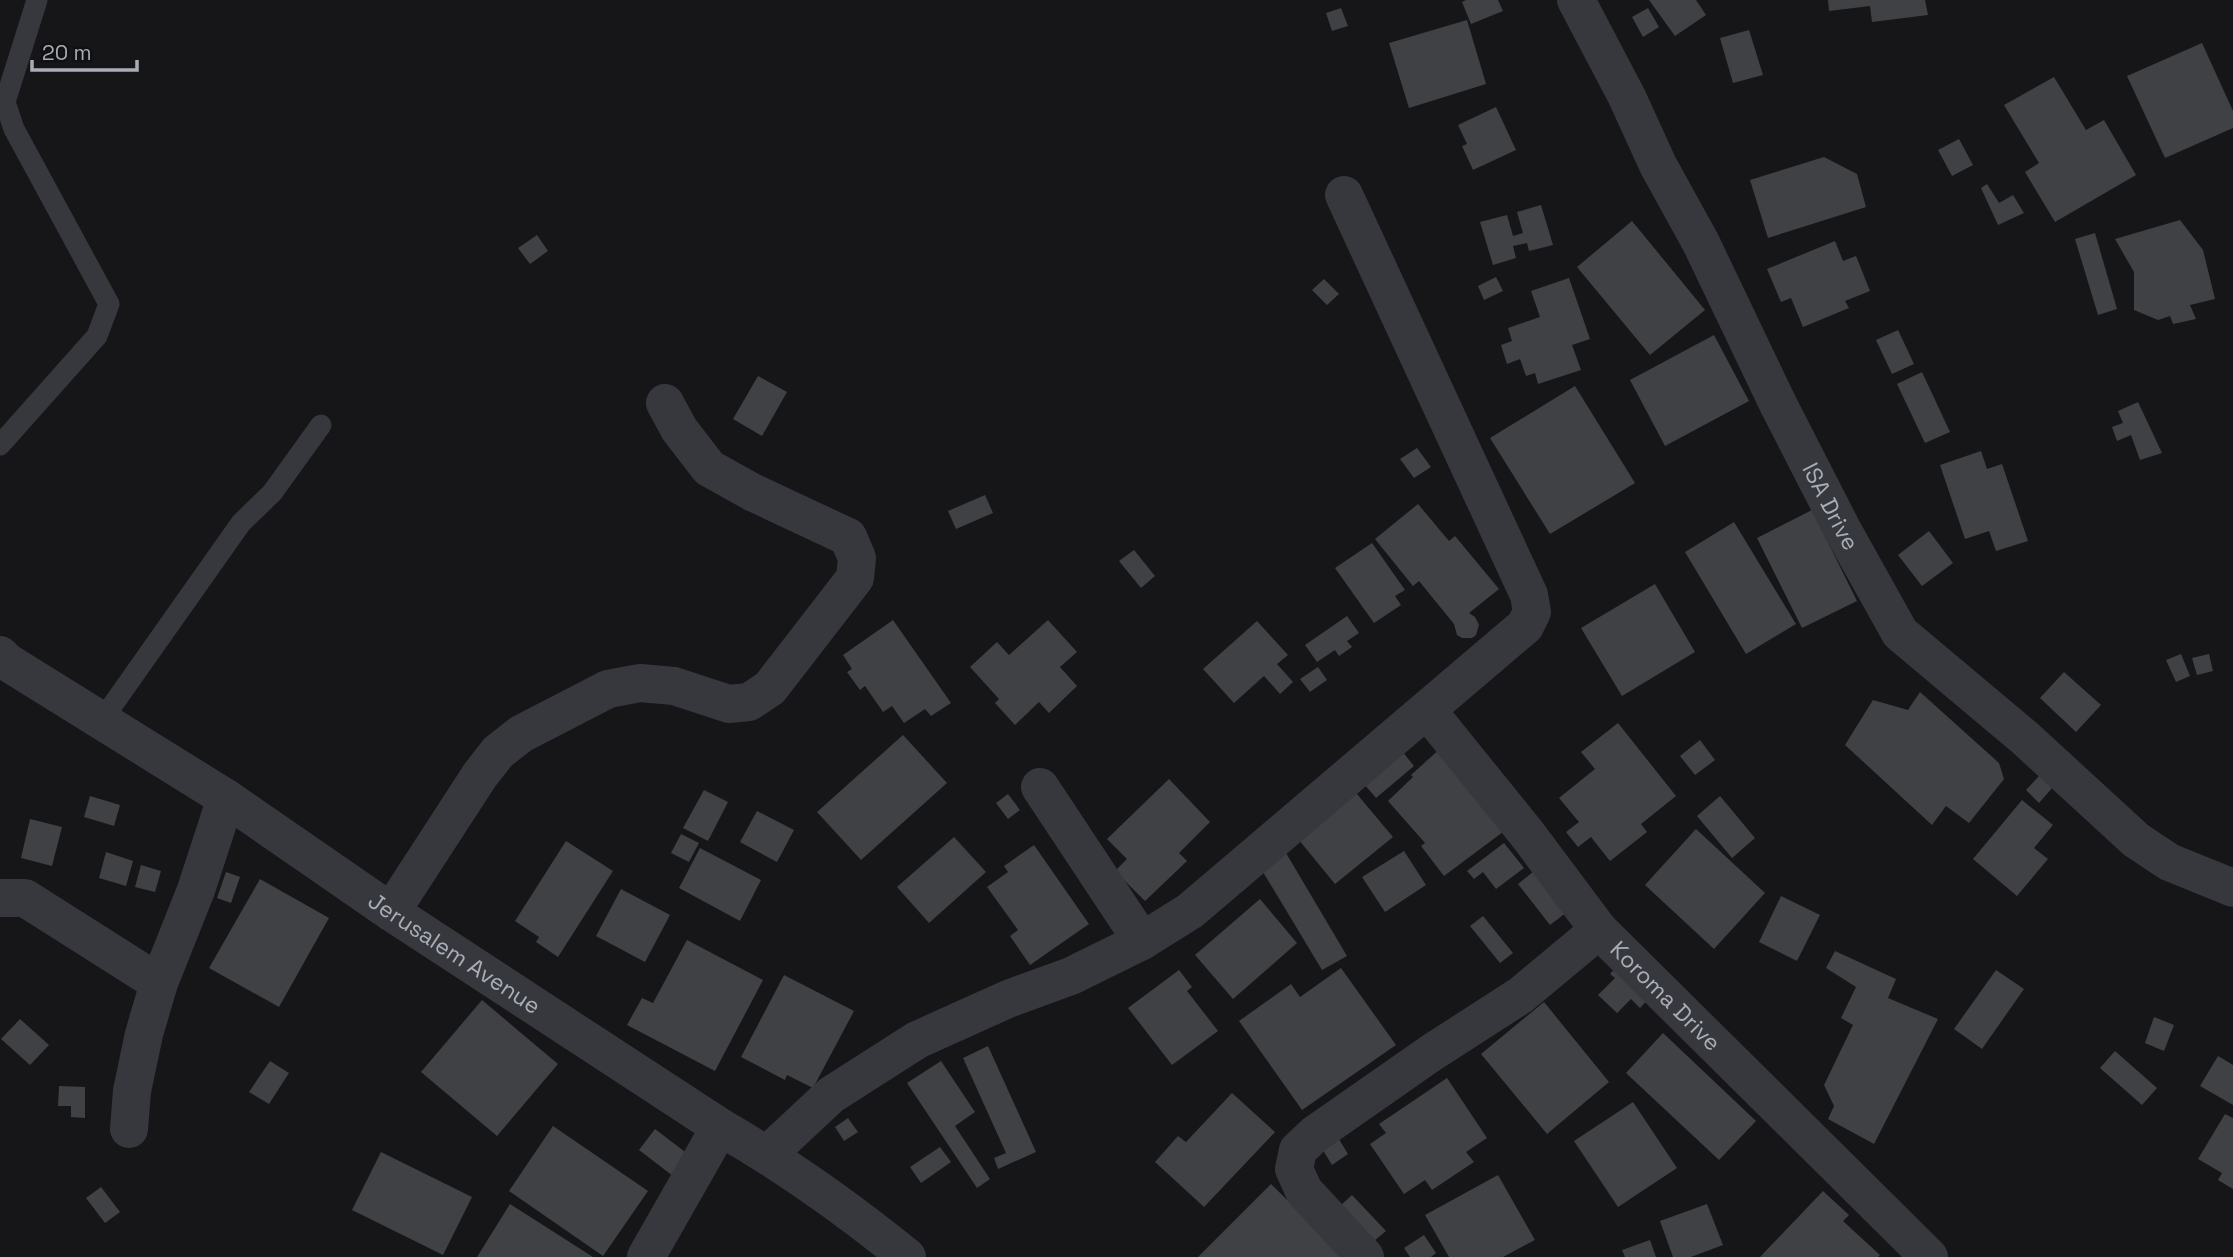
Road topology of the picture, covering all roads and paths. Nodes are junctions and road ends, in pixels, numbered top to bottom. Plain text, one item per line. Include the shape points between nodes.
1 (37, 0) edge
2 (1576, 0) edge
3 (1344, 195) dead end
4 (665, 403) dead end
5 (321, 425) dead end
6 (0, 445) edge
7 (0, 655) edge
8 (1427, 710) junction
9 (102, 720) junction
10 (1040, 787) dead end
11 (226, 798) junction
12 (2233, 888) edge
13 (0, 898) edge
14 (391, 912) junction
15 (1599, 930) junction
16 (1142, 941) junction
17 (159, 983) junction
18 (720, 1128) junction
19 (129, 1129) dead end
20 (768, 1154) junction
21 (646, 1257) edge
22 (907, 1257) edge
23 (1365, 1257) edge
24 (1929, 1257) edge

1 - 6 lane via 5,102 14,130 109,304 97,336
2 - 12 street, ISA Drive via 1783,415 1900,633 2136,840 2169,862
3 - 8 street via 1529,595 1532,612 1525,626
4 - 14 street via 709,468 849,537 857,558 855,578 770,688 749,702 729,704 674,686 640,683 608,689 522,734 498,752 480,775
5 - 9 lane via 272,493 241,523
7 - 9 street, Jerusalem Avenue
8 - 15 street, Koroma Drive
8 - 16 street via 1190,911
9 - 11 street, Jerusalem Avenue
10 - 16 street
11 - 14 street, Jerusalem Avenue
11 - 17 street
13 - 17 street via 25,898
14 - 18 street, Jerusalem Avenue
15 - 23 street via 1521,995 1431,1053 1298,1150 1294,1169 1304,1191
15 - 24 street, Koroma Drive
16 - 20 street via 917,1040 831,1095
17 - 19 street via 132,1091
18 - 20 street, Jerusalem Avenue
18 - 21 street
20 - 22 street, Jerusalem Avenue

